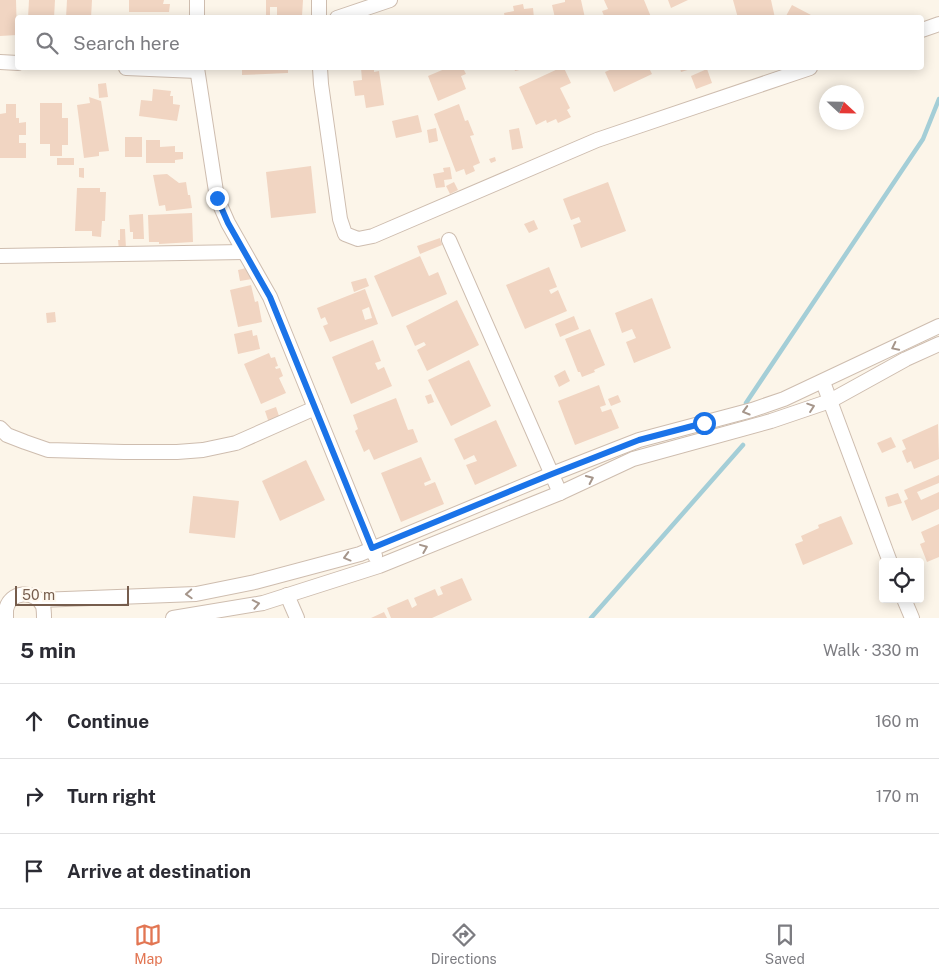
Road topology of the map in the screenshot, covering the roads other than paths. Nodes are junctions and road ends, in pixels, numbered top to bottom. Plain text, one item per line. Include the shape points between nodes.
1 (197, 0) edge
2 (319, 0) edge
3 (390, 0) edge
4 (197, 15) edge
5 (319, 15) edge
6 (346, 15) edge
7 (939, 24) edge
8 (924, 29) edge
9 (0, 62) edge
10 (15, 63) edge
11 (197, 70) edge
12 (320, 70) edge
13 (804, 70) edge
14 (449, 240) dead end
15 (244, 252) junction
16 (0, 256) edge
17 (939, 326) edge
18 (939, 344) edge
19 (823, 382) junction
20 (830, 401) junction
21 (315, 408) junction
22 (0, 428) edge
23 (552, 474) junction
24 (560, 493) junction
25 (372, 548) junction
26 (889, 558) edge
27 (379, 566) junction
28 (287, 595) junction
29 (5, 599) edge
30 (40, 600) junction
31 (906, 603) edge
32 (6, 618) edge
33 (44, 618) edge
34 (174, 618) edge
35 (296, 618) edge
36 (912, 618) edge

1 - 4 street
2 - 5 street
3 - 6 street
7 - 8 street
9 - 10 street
11 - 15 street via 217,198
12 - 13 street via 340,218 345,234 358,239 373,236 597,140
14 - 23 street
15 - 16 street
15 - 21 street via 270,297
17 -> 19 street
18 - 20 street
19 - 20 street
19 -> 23 street via 752,410 639,440
24 -> 20 street via 633,459 763,424
20 - 26 street
21 - 22 street via 236,443 177,452 48,450 7,435
21 - 25 street
23 - 24 street
23 - 25 street
27 -> 24 street
25 - 27 street
25 -> 30 street via 255,582 196,594
27 - 28 street
34 -> 28 street via 263,603
28 - 35 street
29 - 30 street via 28,594
29 - 32 street
30 - 33 street
31 - 36 street

